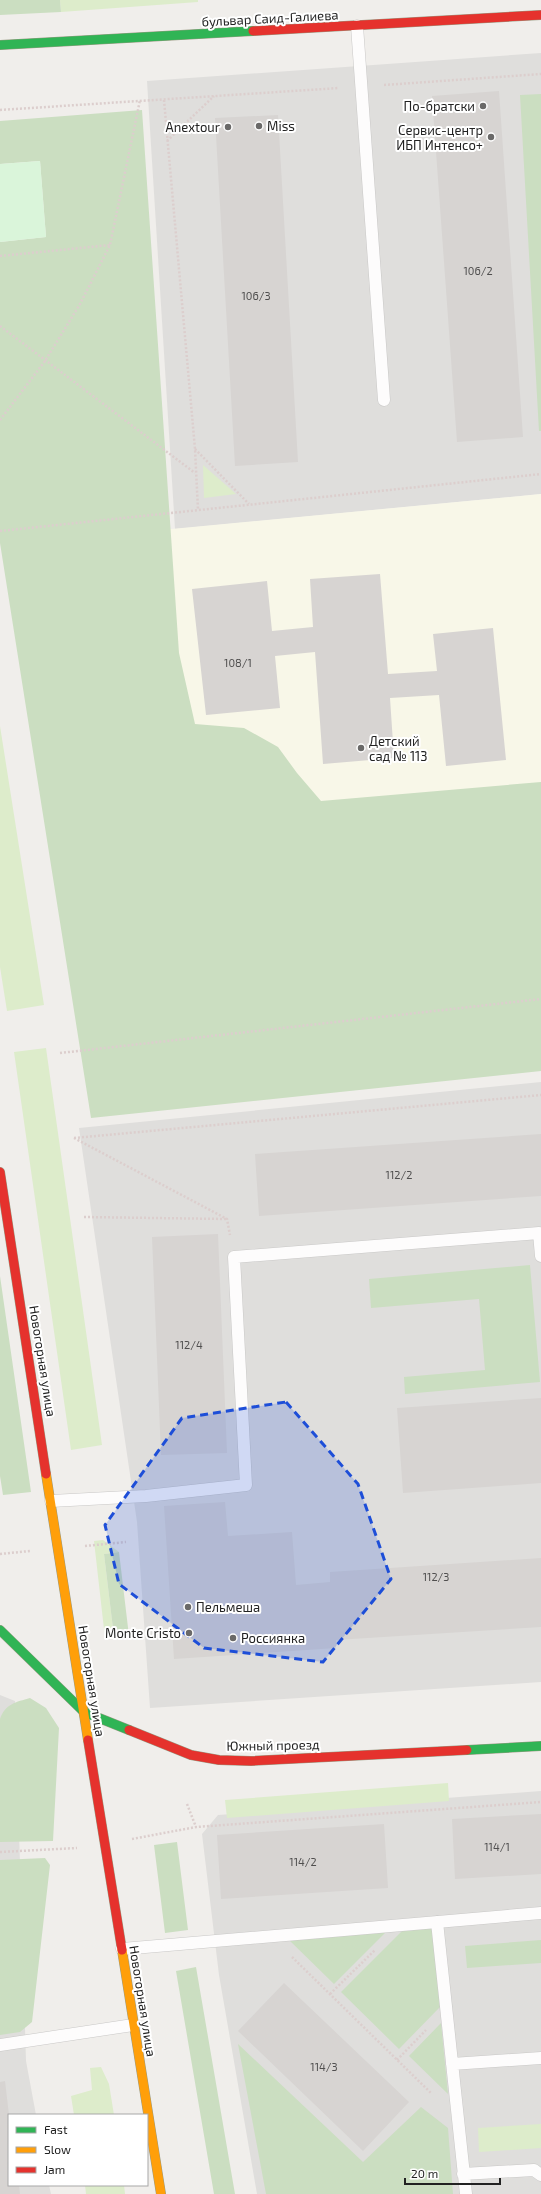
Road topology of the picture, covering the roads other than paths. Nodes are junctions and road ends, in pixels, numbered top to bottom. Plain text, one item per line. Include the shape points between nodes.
1 (541, 15) edge
2 (357, 26) junction
3 (0, 45) edge
4 (384, 400) dead end
5 (0, 1172) edge
6 (541, 1256) edge
7 (51, 1501) junction
8 (0, 1630) edge
9 (84, 1712) junction
10 (541, 1746) edge
11 (541, 1913) edge
12 (437, 1922) junction
13 (122, 1949) junction
14 (133, 2025) junction
15 (0, 2045) edge
16 (541, 2058) edge
17 (452, 2064) junction
18 (148, 2114) edge
19 (148, 2116) edge
20 (463, 2174) junction
21 (541, 2175) edge
22 (161, 2194) edge
23 (466, 2194) edge

1 - 2 street, бульвар Саид-Галиева
2 - 3 street, бульвар Саид-Галиева
2 - 4 lane
5 - 7 street, Новогорная улица
6 - 7 lane via 539,1232 234,1257 246,1485 146,1496
7 - 9 street, Новогорная улица
8 - 9 street, Южный проезд
9 - 10 street, Южный проезд via 191,1755 219,1760 251,1761
9 - 13 street, Новогорная улица
11 - 12 lane
12 - 13 lane
12 - 17 lane
13 - 14 street, Новогорная улица
14 - 15 lane
14 - 18 street, Новогорная улица
16 - 17 lane
17 - 20 lane
19 - 22 street, Новогорная улица
20 - 21 lane via 534,2170
20 - 23 lane

